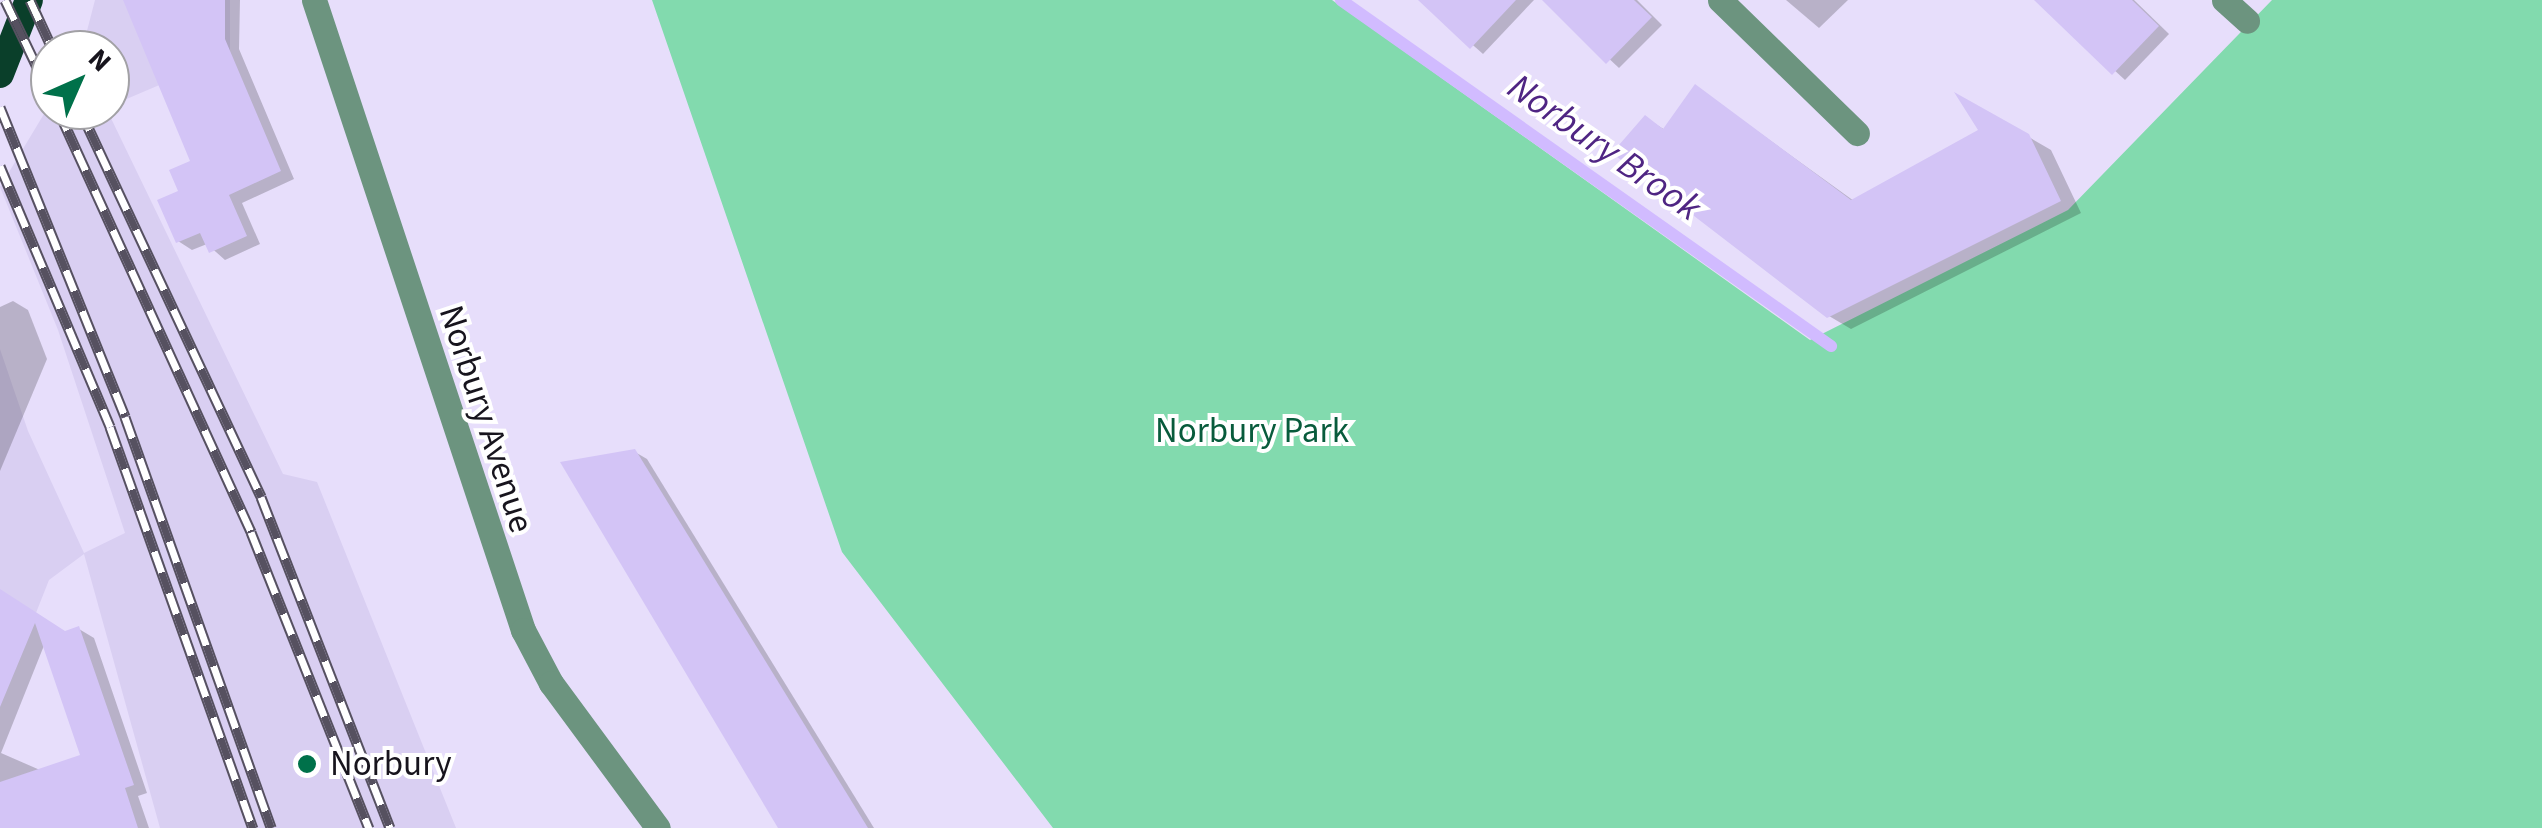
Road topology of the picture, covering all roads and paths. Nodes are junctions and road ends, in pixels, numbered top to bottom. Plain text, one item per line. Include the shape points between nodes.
1 (29, 0) edge
2 (314, 0) edge
3 (1720, 0) edge
4 (2224, 0) edge
5 (2246, 22) dead end
6 (0, 74) edge
7 (1857, 133) dead end
8 (658, 828) edge

1 - 6 highway
2 - 8 street, Norbury Avenue via 523,630 551,683
3 - 7 street
4 - 5 street

